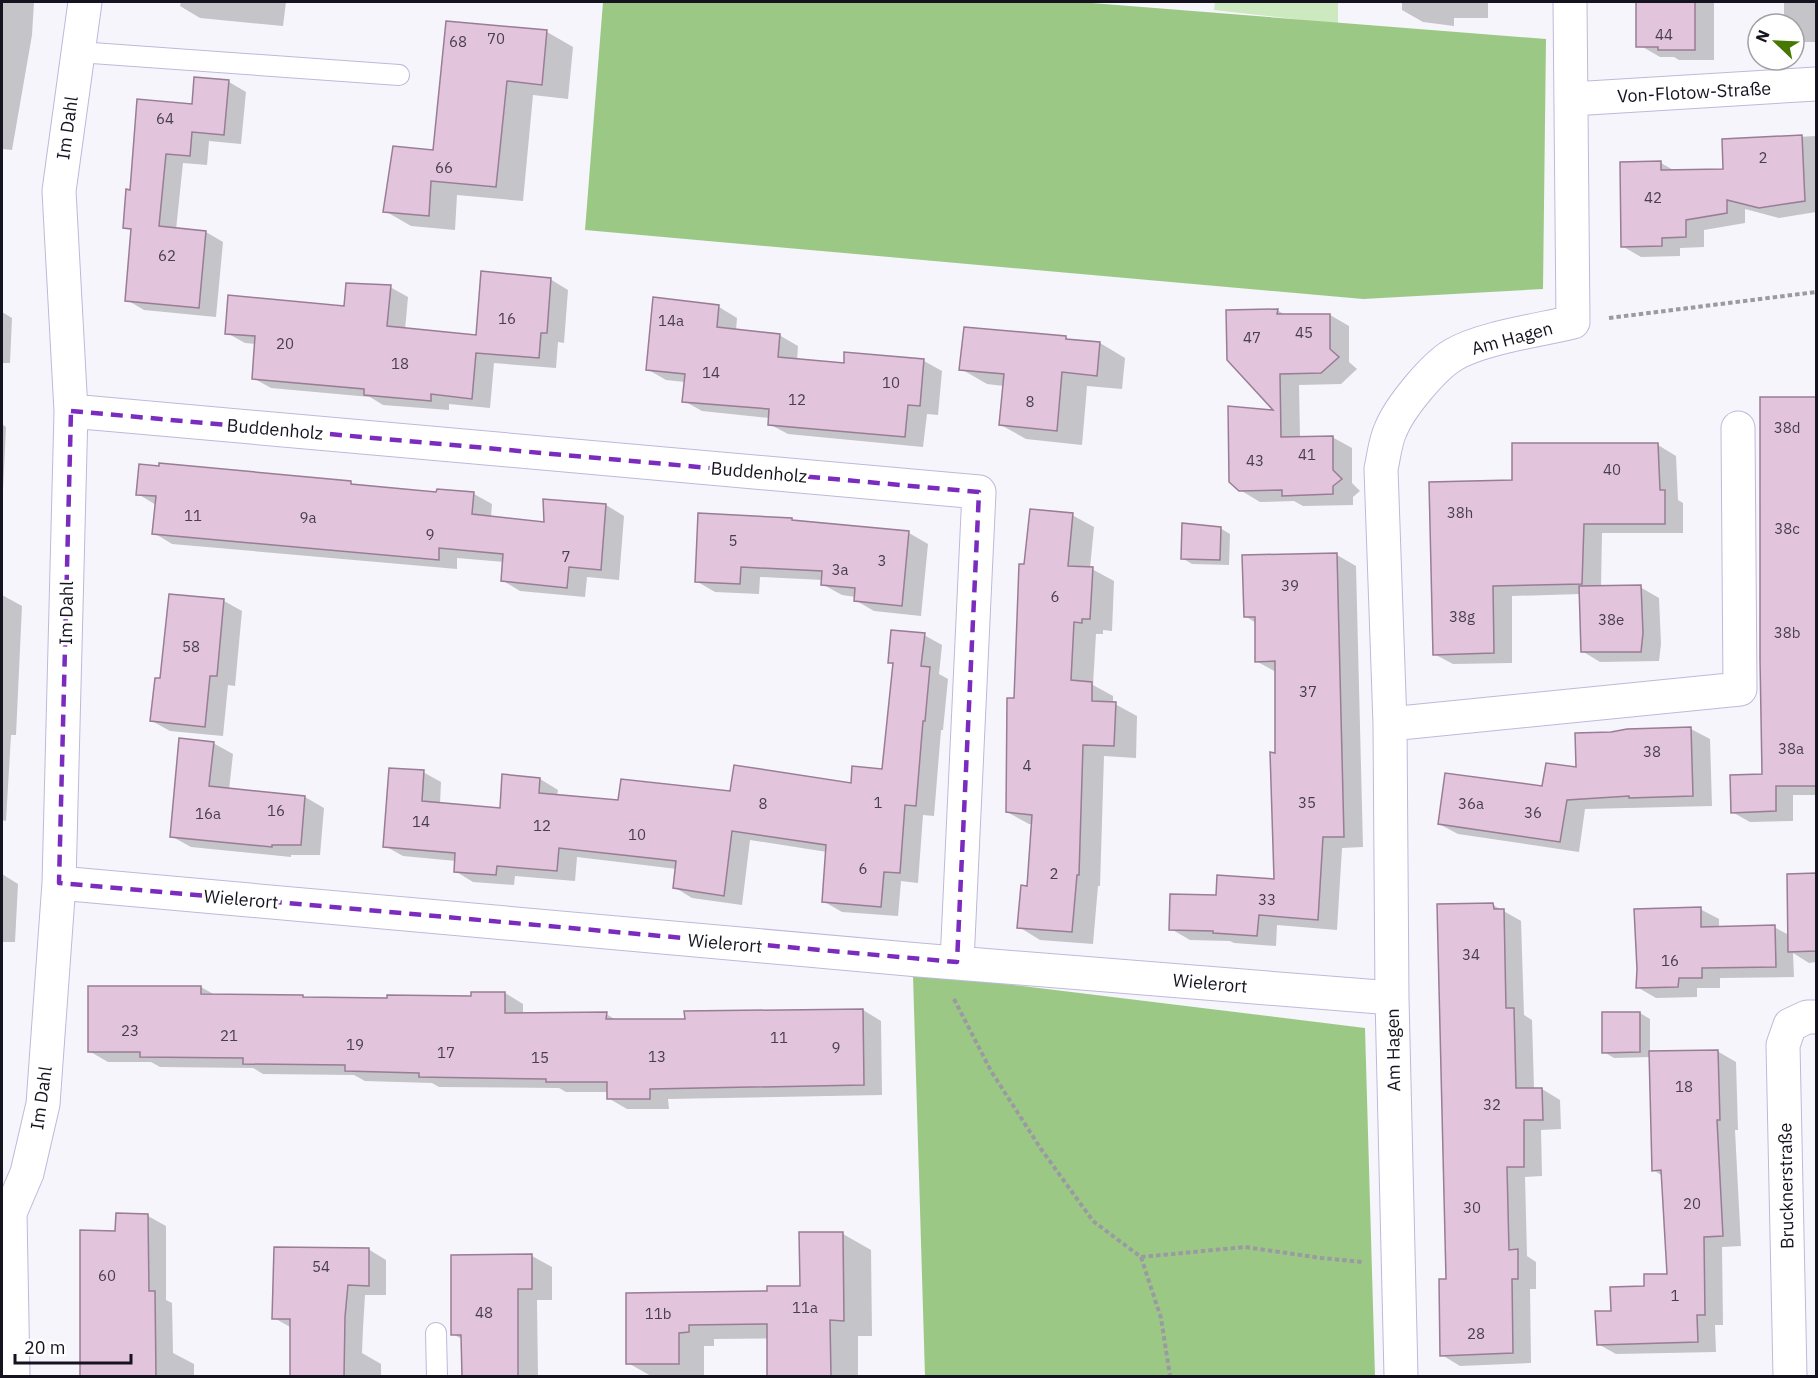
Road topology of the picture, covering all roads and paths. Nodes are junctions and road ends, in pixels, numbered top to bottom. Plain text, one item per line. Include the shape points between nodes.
1 (85, 2) edge
2 (1570, 2) edge
3 (78, 52) junction
4 (399, 75) dead end
5 (1816, 84) edge
6 (1572, 99) junction
7 (1816, 292) edge
8 (1573, 322) junction
9 (71, 411) junction
10 (1738, 428) dead end
11 (1390, 724) junction
12 (59, 883) junction
13 (946, 962) junction
14 (1392, 998) junction
15 (1816, 1017) edge
16 (6, 1213) edge
17 (1141, 1257) junction
18 (1398, 1265) junction
19 (436, 1333) dead end
20 (13, 1377) edge
21 (436, 1377) edge
22 (1170, 1377) edge
23 (1401, 1377) edge
24 (1790, 1377) edge

1 - 3 street, Im Dahl
2 - 6 street, Am Hagen
3 - 4 lane
3 - 9 street, Im Dahl via 59,191
5 - 6 street, Von-Flotow-Straße
6 - 8 street, Am Hagen
7 - 8 path
8 - 11 street, Am Hagen via 1452,355 1427,377 1390,429 1381,469
9 - 12 street, Im Dahl
9 - 13 street, Buddenholz via 979,492
10 - 11 street via 1740,689
11 - 14 street, Am Hagen
12 - 13 street, Wielerort
12 - 16 street, Im Dahl via 43,1104 27,1173
13 - 14 street, Wielerort
13 - 17 path via 991,1071 1041,1149 1093,1221
14 - 18 street, Am Hagen
15 - 24 street, Brucknerstraße via 1790,1025 1783,1045
16 - 20 street
17 - 18 path via 1245,1247
17 - 22 path via 1161,1318
18 - 23 street, Am Hagen
19 - 21 lane

